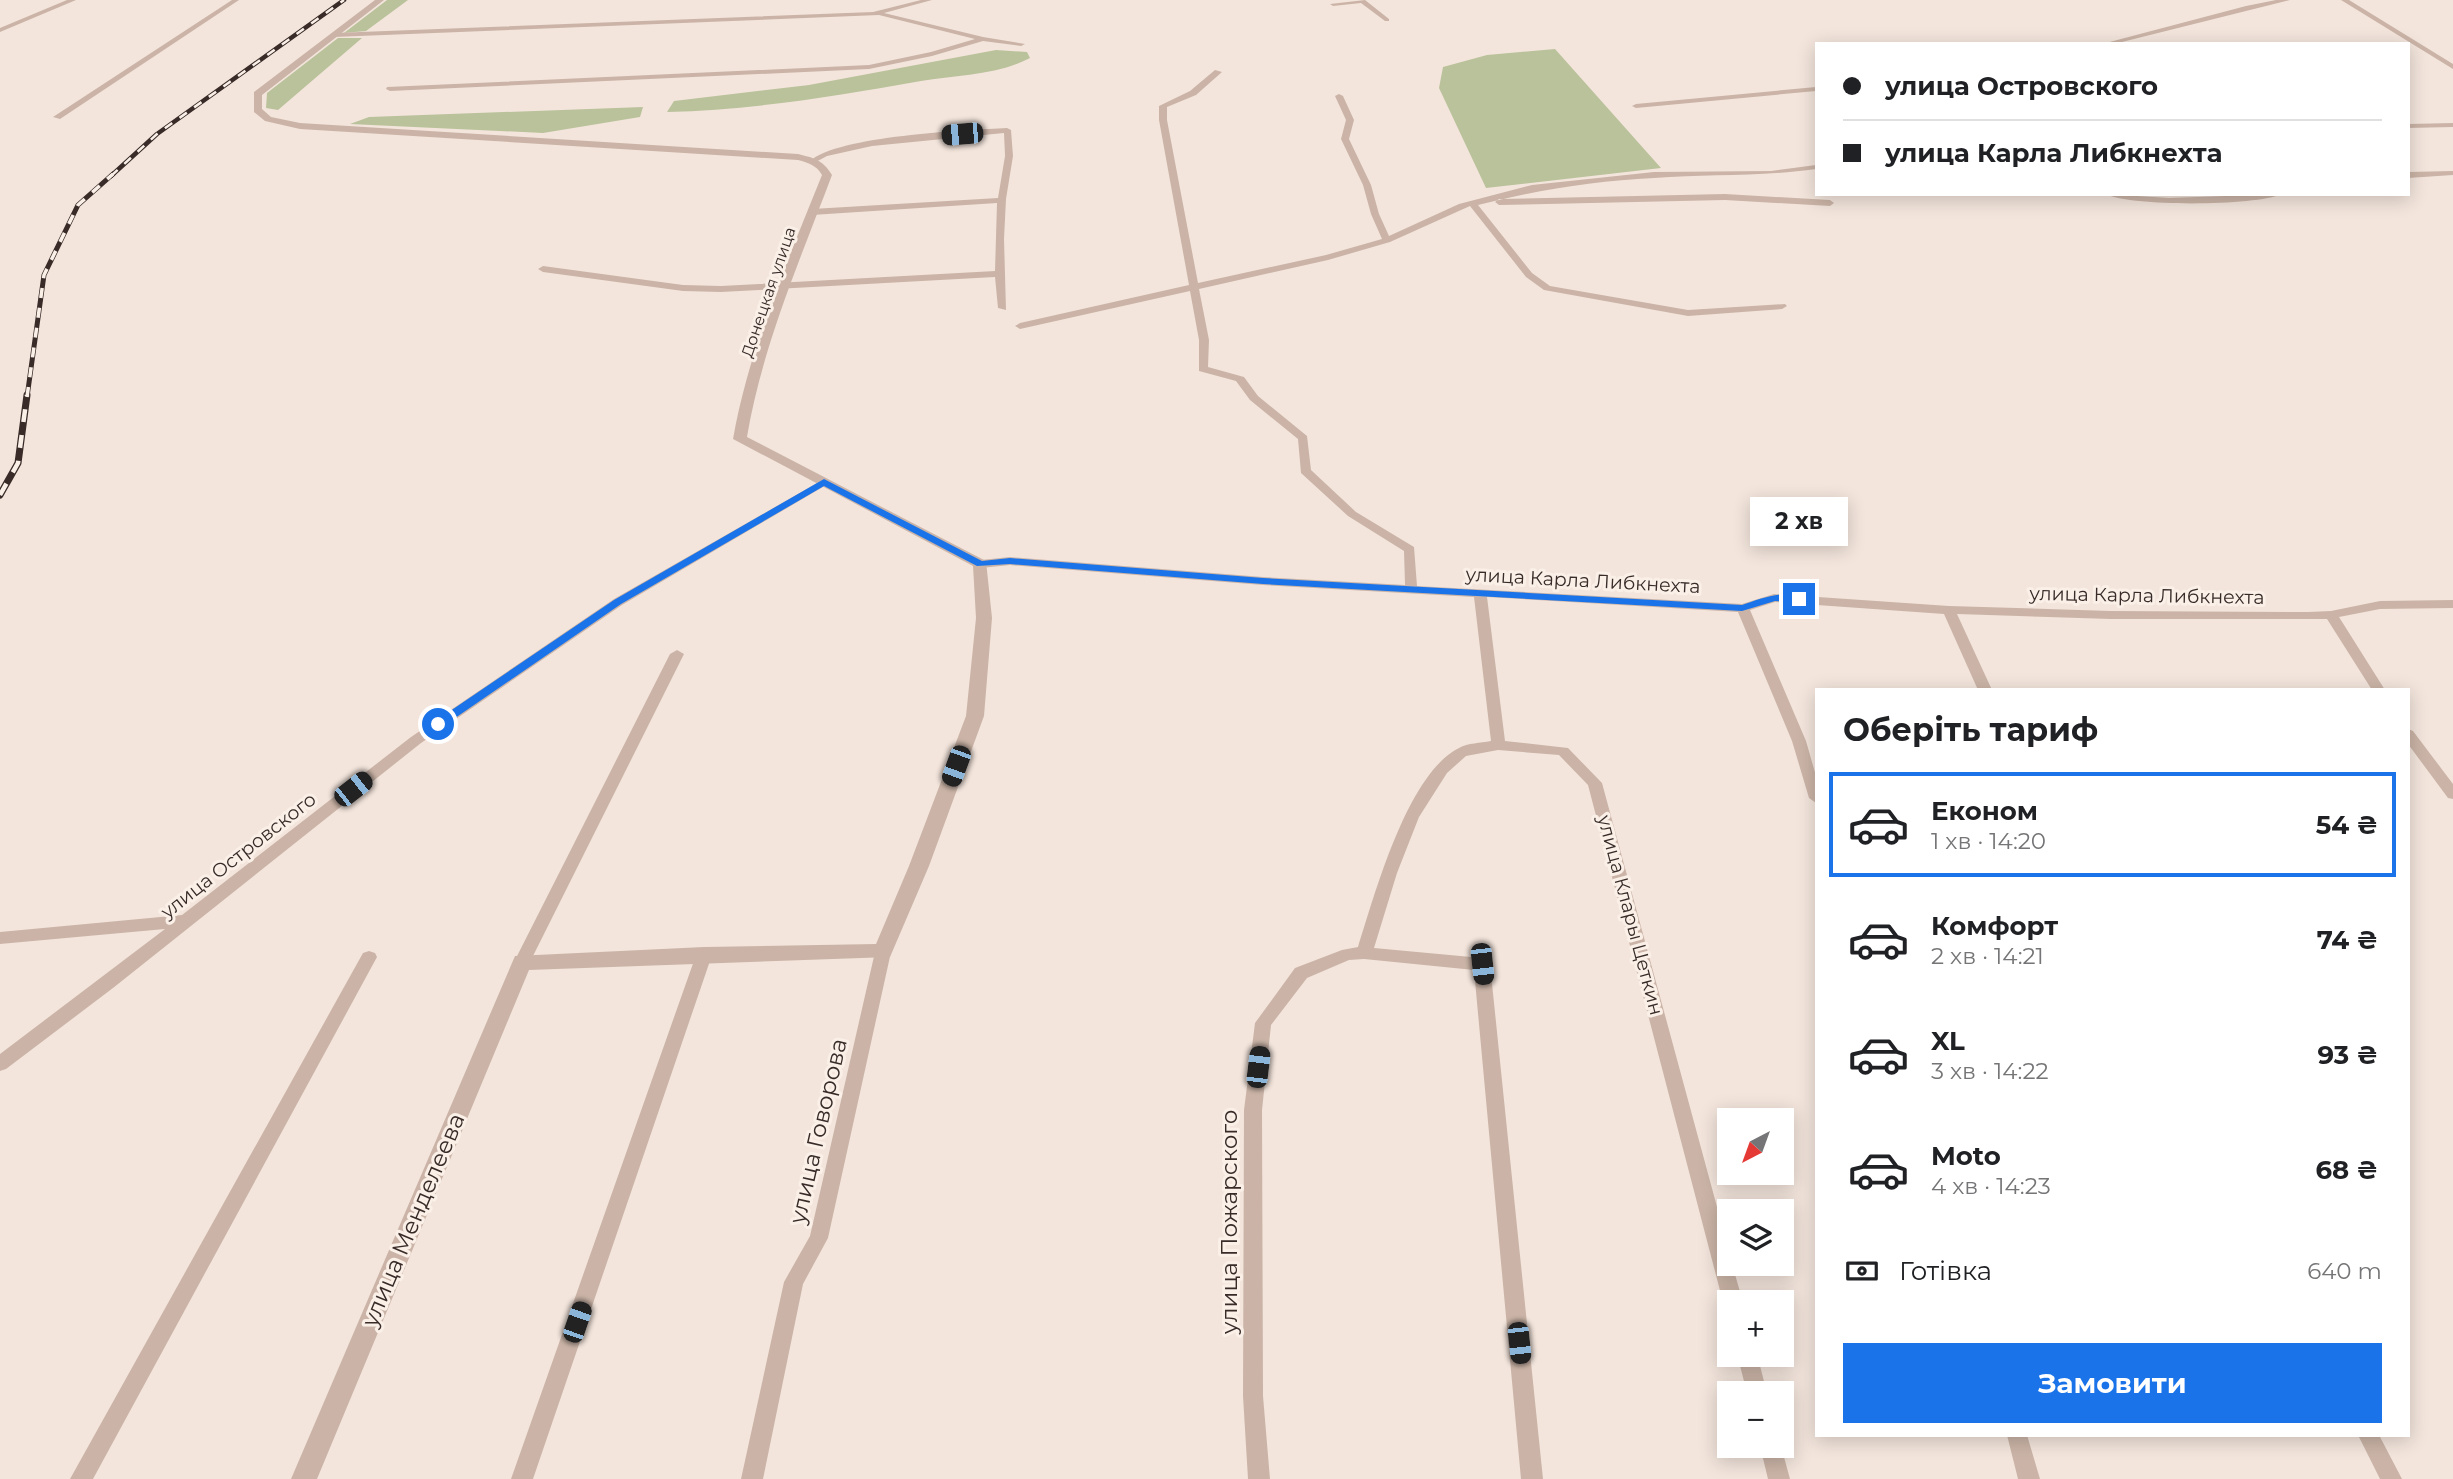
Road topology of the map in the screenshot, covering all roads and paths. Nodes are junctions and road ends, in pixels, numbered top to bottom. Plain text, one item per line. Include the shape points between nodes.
1 (73, 0) edge
2 (236, 0) edge
3 (380, 0) edge
4 (929, 0) edge
5 (1362, 0) edge
6 (2287, 0) edge
7 (2344, 0) edge
8 (1333, 4) dead end
9 (873, 14) junction
10 (1387, 20) dead end
11 (0, 24) edge
12 (14, 25) junction
13 (0, 30) edge
14 (334, 35) junction
15 (983, 39) junction
16 (2113, 42) edge
17 (1021, 44) dead end
18 (2453, 67) edge
19 (1218, 72) dead end
20 (390, 89) dead end
21 (1815, 89) edge
22 (1339, 96) dead end
23 (1636, 106) dead end
24 (57, 117) dead end
25 (2453, 125) edge
26 (2410, 126) edge
27 (814, 161) junction
28 (1815, 167) edge
29 (2453, 173) edge
30 (2410, 175) edge
31 (2116, 196) edge
32 (2265, 196) edge
33 (1002, 201) junction
34 (1476, 203) junction
35 (1830, 203) dead end
36 (812, 212) junction
37 (1387, 240) junction
38 (543, 269) dead end
39 (999, 274) junction
40 (785, 284) junction
41 (1195, 287) junction
42 (1782, 306) dead end
43 (1003, 308) dead end
44 (1020, 326) dead end
45 (824, 482) junction
46 (981, 564) junction
47 (1411, 589) junction
48 (1480, 593) junction
49 (2453, 604) edge
50 (1742, 608) junction
51 (1949, 610) junction
52 (2331, 615) junction
53 (677, 654) dead end
54 (1984, 688) edge
55 (2378, 688) edge
56 (2410, 737) edge
57 (1498, 745) junction
58 (2453, 794) edge
59 (1815, 795) edge
60 (186, 921) junction
61 (0, 939) edge
62 (883, 952) junction
63 (1364, 953) junction
64 (704, 955) junction
65 (369, 957) dead end
66 (523, 962) junction
67 (0, 1064) edge
68 (1730, 1290) edge
69 (2018, 1437) edge
70 (2369, 1437) edge
71 (1774, 1458) edge
72 (81, 1479) edge
73 (304, 1479) edge
74 (522, 1479) edge
75 (752, 1479) edge
76 (1259, 1479) edge
77 (1532, 1479) edge
78 (1779, 1479) edge
79 (2029, 1479) edge
80 (2391, 1479) edge

1 - 12 street
2 - 24 street
3 - 14 street
4 - 9 street
5 - 8 street
5 - 10 street
6 - 16 street
7 - 18 street
9 - 14 street
9 - 15 street
11 - 12 street
12 - 13 street
14 - 27 street via 257,94 257,110 268,119 300,126
15 - 17 street
15 - 20 street via 869,67
19 - 41 street via 1193,93 1163,106
21 - 23 street
22 - 37 street via 1350,120 1345,139
25 - 26 street
27 - 33 street via 829,151 881,142 1007,130 1010,145
27 - 36 street, Донецкая улица via 827,175
28 - 34 street via 1614,179 1532,188
29 - 30 street
31 - 32 street via 2182,200
33 - 36 street
33 - 39 street
34 - 35 street via 1725,197
34 - 37 street
34 - 42 street via 1529,275 1547,288 1688,313
36 - 40 street, Донецкая улица
37 - 41 street
38 - 40 street via 683,288
39 - 40 street
39 - 43 street
40 - 45 street, Донецкая улица via 740,439
41 - 44 street
41 - 47 street via 1204,340 1203,369 1240,379 1254,398 1303,438 1305,471 1353,514 1410,550
45 - 46 street
45 - 60 street, улица Островского via 618,602 416,740
46 - 47 street, улица Карла Либкнехта via 1010,561
46 - 62 street, улица Говорова via 984,618 975,716
47 - 48 street, улица Карла Либкнехта
48 - 50 street, улица Карла Либкнехта
48 - 57 street
49 - 52 street, улица Карла Либкнехта via 2380,605
50 - 51 street, улица Карла Либкнехта via 1774,598
50 - 59 street via 1799,741
51 - 52 street, улица Карла Либкнехта
51 - 54 street
52 - 55 street
53 - 66 street
56 - 58 street
57 - 63 street via 1463,752 1428,788 1405,828
57 - 68 street, улица Клары Цеткин via 1563,751 1595,783
60 - 61 street
60 - 67 street, улица Островского
62 - 64 street
62 - 75 street, улица Говорова via 819,1238 794,1282
63 - 76 street, улица Пожарского via 1348,954 1301,973 1263,1023 1253,1110 1253,1396
63 - 77 street, улица Пожарского via 1482,964
64 - 66 street
64 - 74 street
65 - 72 street
66 - 73 street, улица Менделеева
69 - 79 street
70 - 80 street
71 - 78 street

